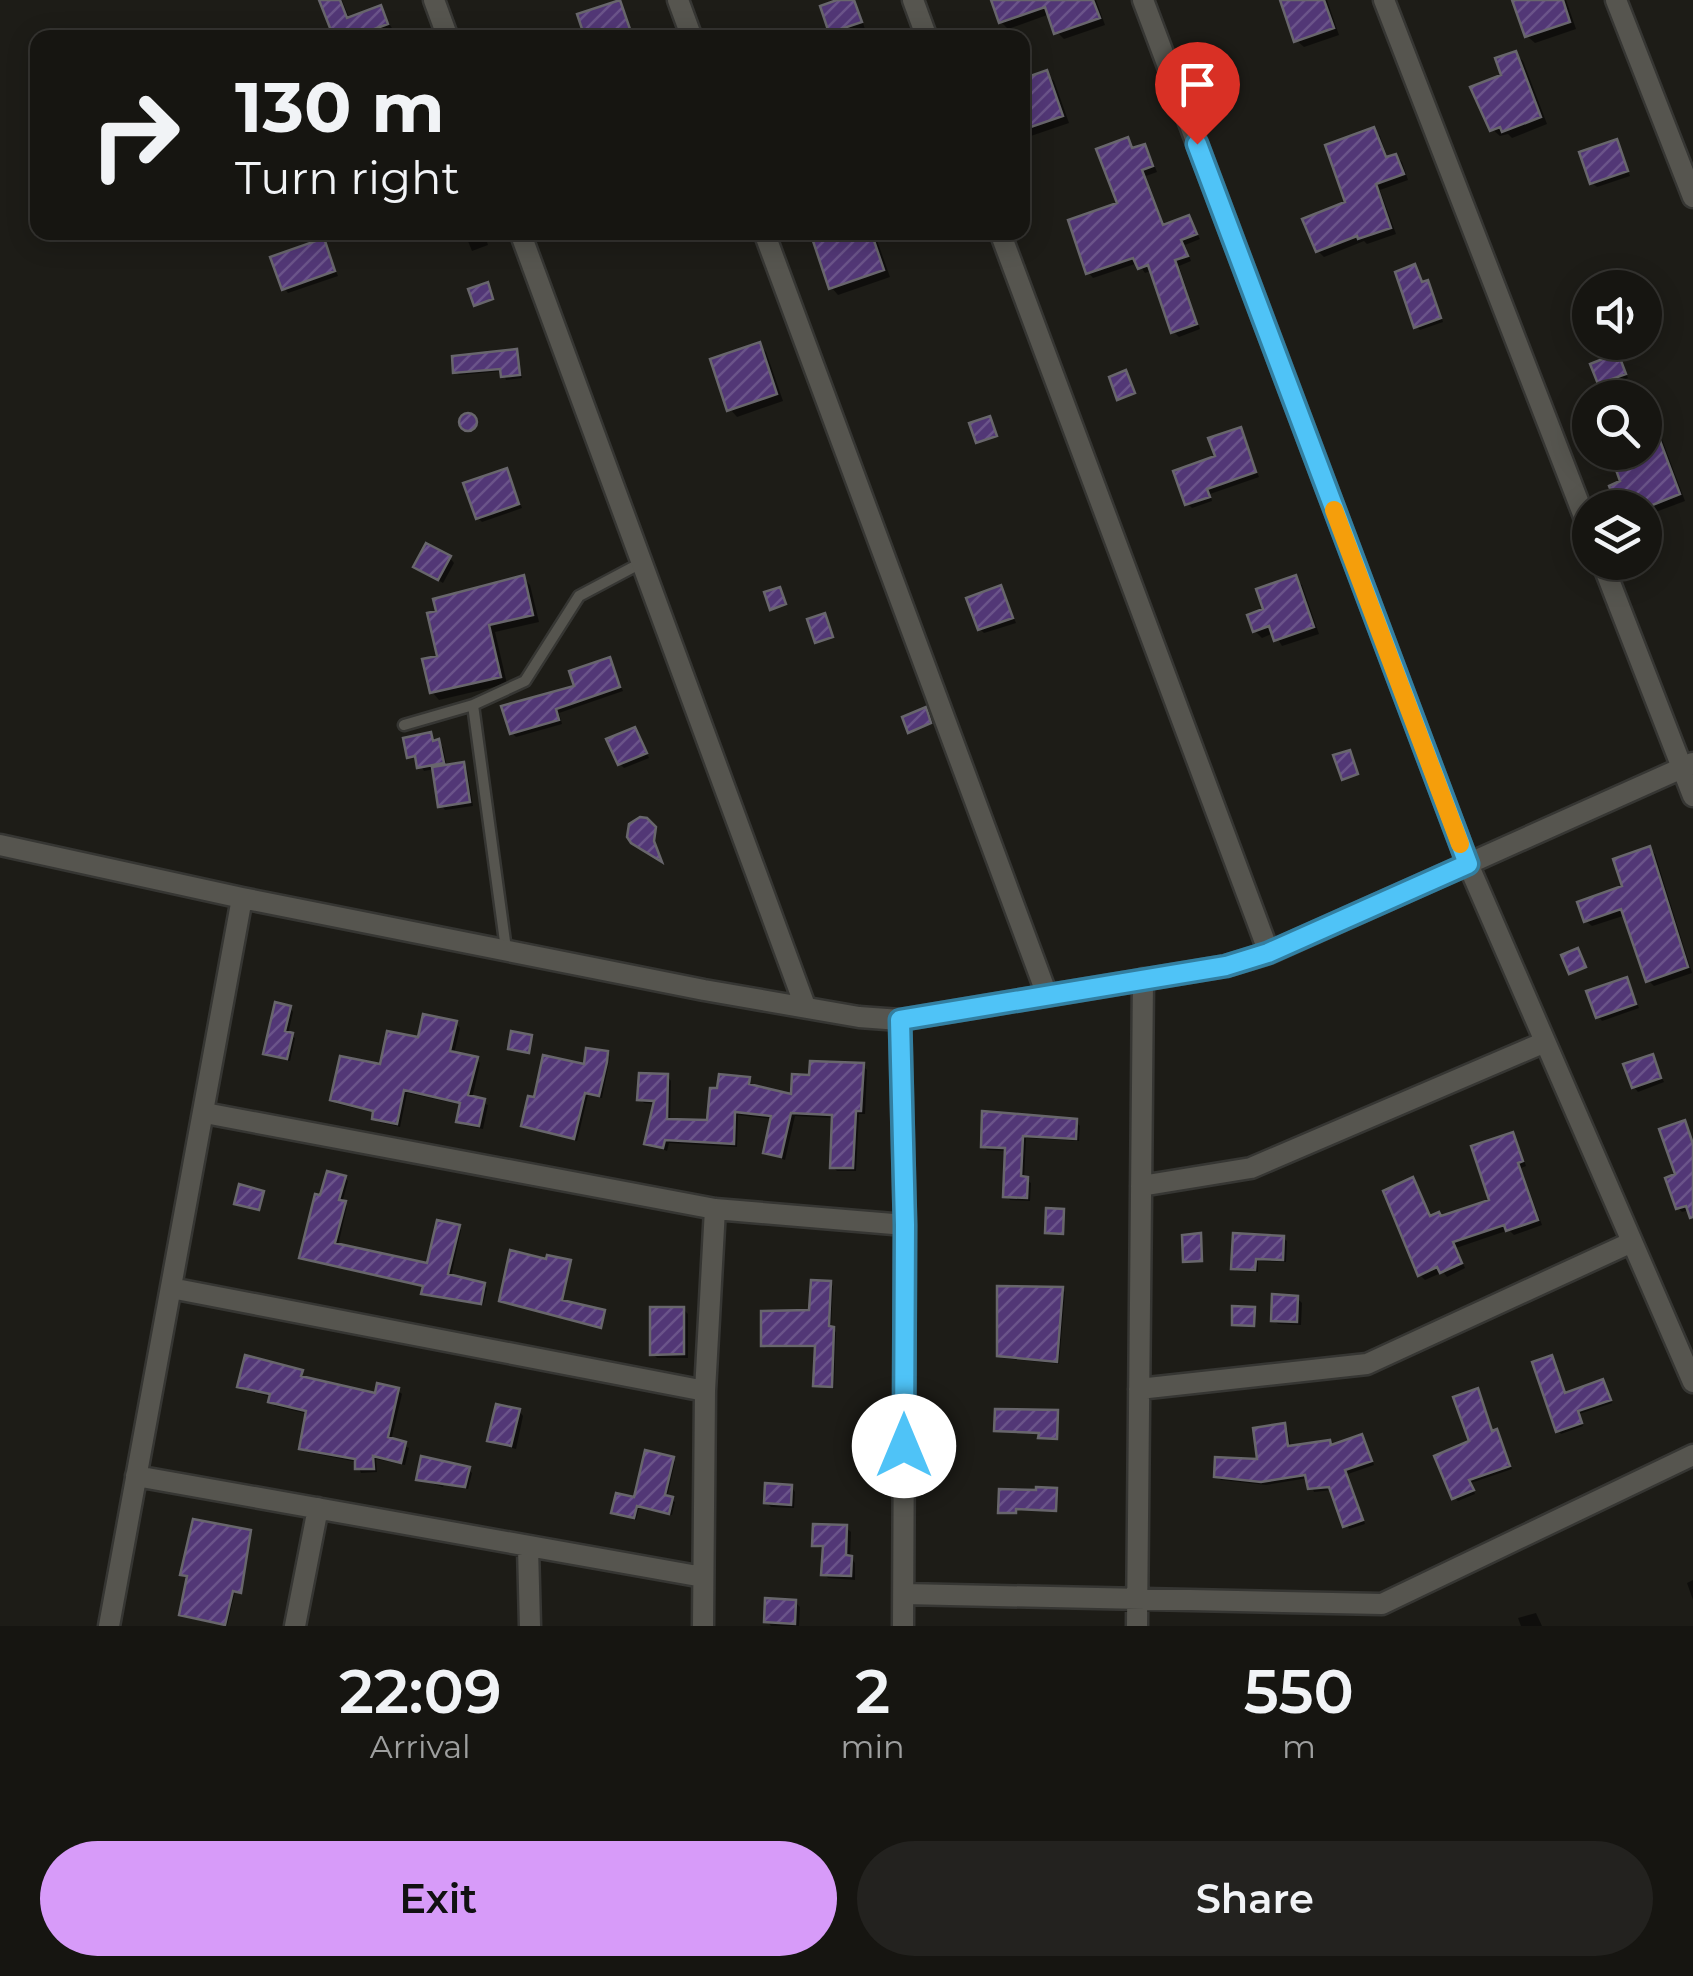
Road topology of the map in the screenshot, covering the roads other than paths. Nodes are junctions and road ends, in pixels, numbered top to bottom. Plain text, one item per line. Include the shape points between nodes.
1 (434, 0) edge
2 (678, 0) edge
3 (913, 0) edge
4 (1143, 0) edge
5 (1384, 0) edge
6 (1616, 0) edge
7 (445, 30) edge
8 (689, 30) edge
9 (924, 30) edge
10 (1693, 197) edge
11 (523, 240) edge
12 (767, 240) edge
13 (1003, 240) edge
14 (1574, 490) edge
15 (642, 562) junction
16 (1610, 580) edge
17 (473, 705) junction
18 (404, 725) dead end
19 (1687, 765) edge
20 (1693, 796) edge
21 (0, 845) edge
22 (1468, 864) junction
23 (242, 898) junction
24 (506, 950) junction
25 (1268, 953) junction
26 (1142, 979) junction
27 (1047, 995) junction
28 (806, 1006) junction
29 (900, 1020) junction
30 (1545, 1042) junction
31 (205, 1113) junction
32 (1141, 1186) junction
33 (715, 1209) junction
34 (905, 1225) junction
35 (1632, 1242) junction
36 (171, 1288) junction
37 (1693, 1382) edge
38 (1139, 1389) junction
39 (705, 1391) junction
40 (1693, 1455) edge
41 (136, 1476) junction
42 (318, 1508) junction
43 (528, 1547) junction
44 (703, 1576) junction
45 (904, 1594) junction
46 (1138, 1601) junction
47 (109, 1626) edge
48 (295, 1626) edge
49 (530, 1626) edge
50 (703, 1626) edge
51 (903, 1626) edge
52 (1137, 1626) edge

1 - 7 street
2 - 8 street
3 - 9 street
4 - 22 street
5 - 14 street
6 - 10 street
11 - 15 street
12 - 27 street
13 - 25 street
15 - 17 lane via 579,596 525,681
15 - 28 street
16 - 19 street
17 - 18 lane
17 - 24 lane
19 - 20 street
19 - 22 street
21 - 23 street
22 - 25 street
22 - 30 street
23 - 24 street
23 - 31 street
24 - 28 street
25 - 26 street
26 - 27 street
26 - 32 street
27 - 29 street
28 - 29 street
29 - 34 street
30 - 32 street via 1250,1168
30 - 35 street
31 - 33 street
31 - 36 street
32 - 38 street
33 - 34 street
33 - 39 street
34 - 45 street
35 - 37 street
35 - 38 street via 1367,1364
36 - 39 street
36 - 41 street
38 - 46 street
39 - 44 street
40 - 46 street via 1382,1604
41 - 42 street
41 - 47 street
42 - 43 street
42 - 48 street
43 - 44 street
43 - 49 street
44 - 50 street
45 - 46 street
45 - 51 street
46 - 52 street

